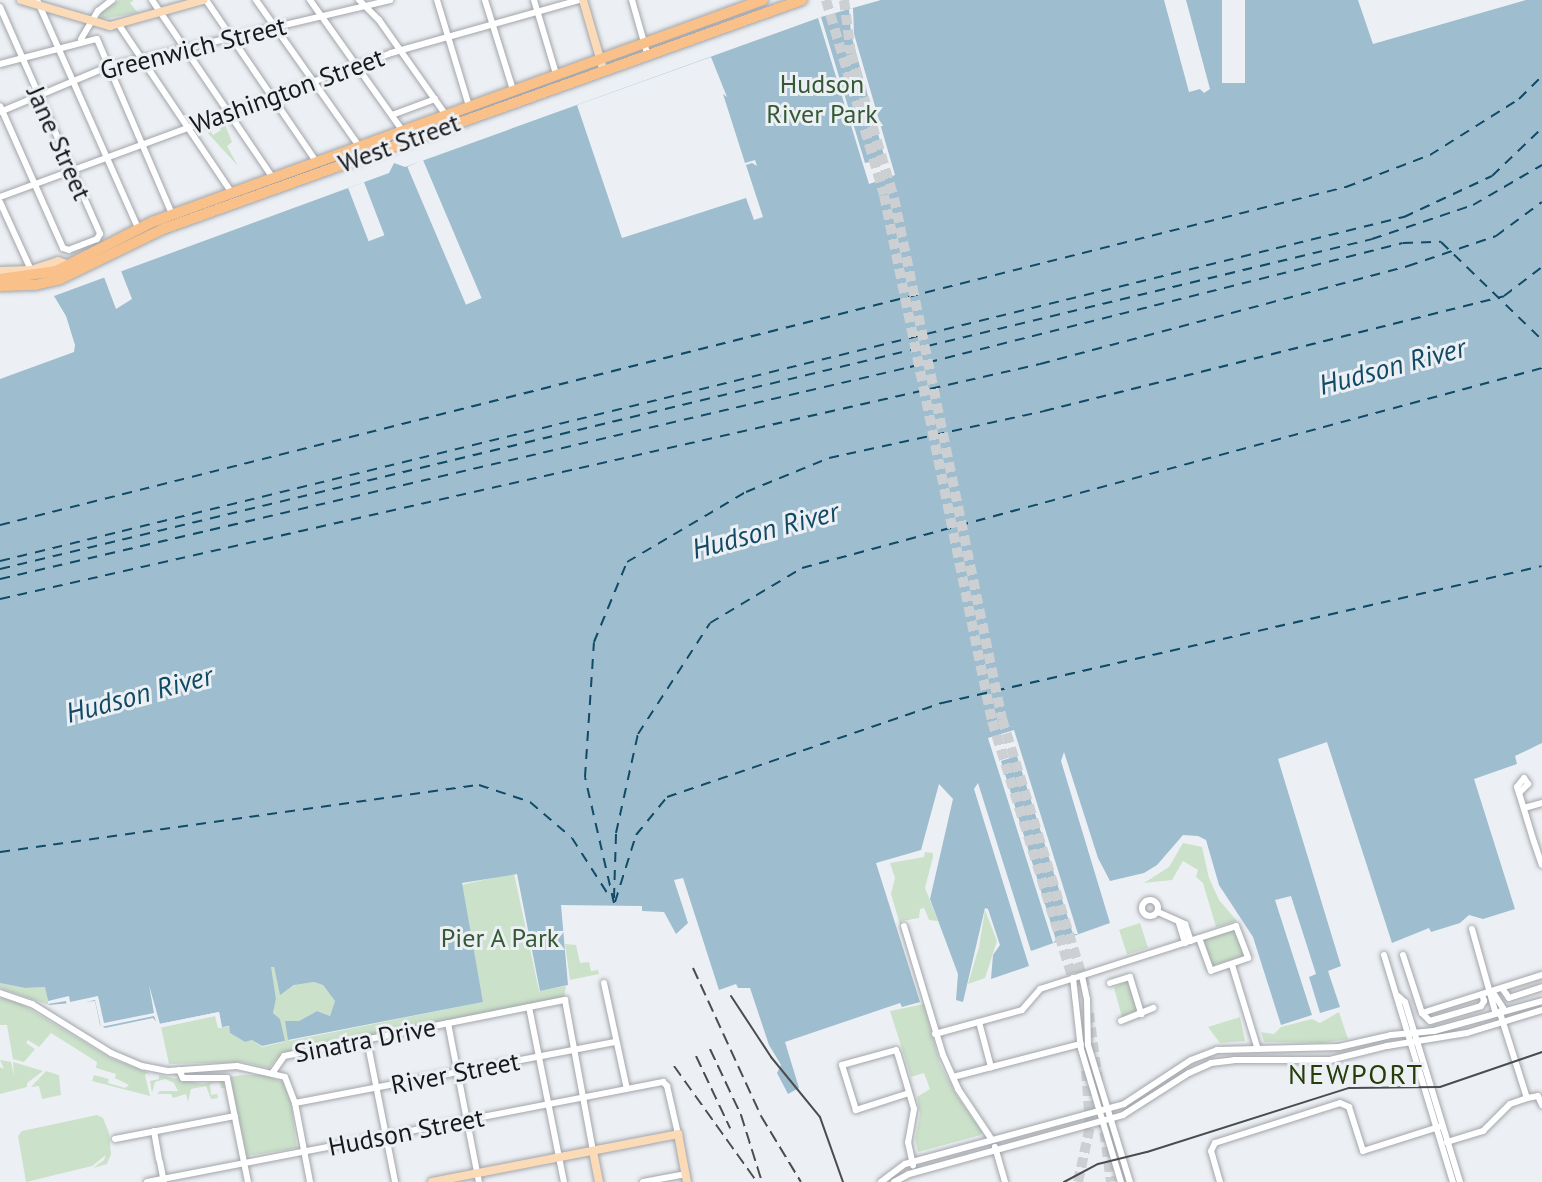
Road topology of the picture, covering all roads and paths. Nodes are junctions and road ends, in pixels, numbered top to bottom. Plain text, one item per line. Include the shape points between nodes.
1 (21, 0) edge
2 (112, 0) edge
3 (152, 0) edge
4 (204, 0) edge
5 (256, 0) edge
6 (310, 0) edge
7 (390, 0) edge
8 (437, 0) edge
9 (485, 0) edge
10 (534, 0) edge
11 (581, 0) edge
12 (632, 0) edge
13 (763, 0) edge
14 (802, 0) edge
15 (103, 2) edge
16 (38, 3) edge
17 (362, 3) edge
18 (0, 7) edge
19 (538, 12) junction
20 (161, 13) junction
21 (321, 16) junction
22 (93, 22) junction
23 (119, 25) junction
24 (493, 25) junction
25 (275, 27) junction
26 (230, 37) junction
27 (448, 37) junction
28 (78, 41) junction
29 (58, 47) junction
30 (185, 47) junction
31 (646, 48) junction
32 (400, 50) junction
33 (22, 58) junction
34 (140, 58) junction
35 (0, 64) edge
36 (602, 64) junction
37 (356, 66) junction
38 (107, 67) junction
39 (556, 74) junction
40 (73, 81) junction
41 (313, 81) junction
42 (513, 90) junction
43 (38, 96) junction
44 (272, 97) junction
45 (435, 99) junction
46 (469, 106) junction
47 (1, 109) edge
48 (229, 112) junction
49 (445, 114) junction
50 (392, 115) junction
51 (188, 128) junction
52 (402, 130) junction
53 (142, 145) junction
54 (359, 146) junction
55 (107, 158) junction
56 (316, 161) junction
57 (72, 171) junction
58 (273, 178) junction
59 (35, 184) junction
60 (232, 193) junction
61 (0, 199) edge
62 (172, 215) junction
63 (138, 228) junction
64 (70, 265) junction
65 (88, 267) junction
66 (31, 270) junction
67 (0, 271) edge
68 (0, 279) edge
69 (0, 286) edge
70 (1519, 793) dead end
71 (1542, 803) edge
72 (1524, 808) junction
73 (1542, 864) edge
74 (1158, 912) dead end
75 (904, 926) dead end
76 (1472, 929) dead end
77 (1199, 938) junction
78 (1188, 942) junction
79 (1384, 955) dead end
80 (1403, 955) dead end
81 (1114, 965) junction
82 (1232, 965) junction
83 (1542, 975) edge
84 (1082, 976) junction
85 (1073, 978) junction
86 (604, 983) dead end
87 (1542, 987) edge
88 (1502, 988) junction
89 (1491, 991) junction
90 (0, 993) edge
91 (1542, 1001) edge
92 (529, 1007) junction
93 (1154, 1008) dead end
94 (1542, 1010) edge
95 (1500, 1013) junction
96 (1141, 1014) junction
97 (1121, 1021) dead end
98 (979, 1022) junction
99 (1503, 1022) junction
100 (448, 1023) junction
101 (1410, 1033) junction
102 (935, 1034) junction
103 (367, 1040) junction
104 (616, 1042) junction
105 (1412, 1042) junction
106 (1080, 1044) junction
107 (1088, 1045) junction
108 (1257, 1047) junction
109 (574, 1050) junction
110 (539, 1057) junction
111 (991, 1067) junction
112 (179, 1070) junction
113 (273, 1072) junction
114 (458, 1073) junction
115 (953, 1077) junction
116 (376, 1088) junction
117 (627, 1089) junction
118 (909, 1093) junction
119 (583, 1098) junction
120 (1527, 1098) junction
121 (295, 1103) junction
122 (548, 1104) junction
123 (1542, 1105) edge
124 (1109, 1109) junction
125 (1100, 1112) junction
126 (235, 1116) junction
127 (1111, 1119) junction
128 (467, 1120) junction
129 (1102, 1121) junction
130 (1438, 1129) junction
131 (154, 1131) junction
132 (678, 1134) junction
133 (386, 1135) junction
134 (115, 1139) dead end
135 (992, 1140) junction
136 (1447, 1142) junction
137 (995, 1150) junction
138 (593, 1151) junction
139 (304, 1152) junction
140 (560, 1157) junction
141 (912, 1162) junction
142 (245, 1163) junction
143 (916, 1172) junction
144 (478, 1178) edge
145 (687, 1178) edge
146 (163, 1180) edge
147 (147, 1182) edge
148 (248, 1182) edge
149 (310, 1182) edge
150 (395, 1182) edge
151 (432, 1182) edge
152 (564, 1182) edge
153 (599, 1182) edge
154 (643, 1182) edge
155 (881, 1182) edge
156 (894, 1182) edge
157 (1005, 1182) edge
158 (1121, 1182) edge
159 (1130, 1182) edge
160 (1220, 1182) edge
161 (1453, 1182) edge
162 (1460, 1182) edge

1 - 16 main road
2 - 15 street
3 - 20 street
4 - 20 main road
4 - 26 street
5 - 25 street
6 - 21 street
7 - 17 street, Greenwich Street
8 - 27 street
9 - 24 street
10 - 19 street
11 - 19 street, Washington Street
11 - 36 main road
12 - 31 street
13 - 31 highway, West Street
14 - 31 highway, West Street
15 - 22 street
16 - 22 main road
16 - 29 street
17 - 21 street, Greenwich Street
17 - 32 street
18 - 33 street, Jane Street
19 - 24 street, Washington Street
19 - 39 street
20 - 23 main road
20 - 30 street
21 - 25 street, Greenwich Street
21 - 37 street
22 - 23 main road
22 - 28 street
23 - 34 street
24 - 27 street, Washington Street
24 - 42 street
25 - 26 street, Greenwich Street
25 - 41 street
26 - 30 street, Greenwich Street
26 - 44 street
27 - 32 street, Washington Street
27 - 46 street
28 - 29 street
28 - 38 street via 96,38
29 - 33 street
29 - 40 street
30 - 34 street, Greenwich Street
30 - 48 street
31 - 36 highway, West Street
32 - 37 street, Washington Street
32 - 45 street
33 - 35 street
33 - 43 street, Jane Street
34 - 38 street, Greenwich Street
34 - 51 street
36 - 39 highway, West Street
36 - 65 highway, West Street via 170,227
37 - 41 street, Washington Street
37 - 50 street
38 - 40 street, Greenwich Street
38 - 53 street
39 - 42 highway, West Street
40 - 43 street, Greenwich Street
40 - 55 street
41 - 44 street, Washington Street
41 - 54 street
42 - 46 highway, West Street
43 - 47 street, Greenwich Street
43 - 57 street, Jane Street
44 - 48 street, Washington Street
44 - 56 street
45 - 49 street
45 - 50 street
46 - 49 highway, West Street
47 - 59 street
48 - 51 street, Washington Street
48 - 58 street
49 - 52 highway, West Street
50 - 52 street
51 - 53 street, Washington Street
51 - 60 street
52 - 54 highway, West Street
53 - 55 street, Washington Street
53 - 62 street
54 - 56 highway, West Street
55 - 57 street, Washington Street
55 - 63 street
56 - 58 highway, West Street
57 - 59 street, Washington Street
57 - 59 street, Jane Street via 100,234 69,250 63,248
58 - 60 highway, West Street
59 - 61 street, Washington Street
60 - 62 highway, West Street
61 - 66 street
62 - 63 highway, West Street
63 - 64 highway, West Street
64 - 65 main road
64 - 66 main road via 56,261
64 - 68 highway, West Street via 38,276
65 - 69 highway, West Street via 50,283
66 - 67 main road
70 - 72 street
71 - 72 street
72 - 73 street
74 - 78 street via 1179,923
75 - 102 street
76 - 89 street
77 - 78 street
77 - 82 street via 1209,970
77 - 82 street via 1239,927 1248,958
78 - 81 street
79 - 101 street via 1404,1001
80 - 89 street via 1422,1013
81 - 84 street
81 - 96 street via 1116,981 1130,977
82 - 108 street
83 - 88 street
84 - 85 street
84 - 107 street
85 - 98 street via 1038,990 1025,1009
85 - 106 street
86 - 104 street
87 - 88 street via 1509,998
88 - 89 street
89 - 95 street via 1503,1008
90 - 112 street, Sinatra Drive via 32,1004 122,1059
91 - 95 street
92 - 100 street, Sinatra Drive
92 - 109 street, Sinatra Drive via 565,1000
92 - 110 street
93 - 96 street
94 - 99 street
95 - 99 street
95 - 101 street
96 - 97 street
98 - 102 street
98 - 111 street
99 - 105 street
99 - 120 street
100 - 103 street, Sinatra Drive
100 - 114 street
101 - 105 street
101 - 108 street via 1333,1048
102 - 115 street
103 - 113 street, Sinatra Drive via 284,1056
103 - 116 street
104 - 109 street, River Street
104 - 117 street
105 - 127 street via 1330,1060 1215,1062
105 - 130 street
106 - 107 street
106 - 111 street
106 - 125 street
107 - 124 street
108 - 124 street via 1224,1048 1197,1057 1140,1096
109 - 110 street, River Street
109 - 119 street
110 - 114 street, River Street
110 - 122 street
111 - 115 street
112 - 113 street, Sinatra Drive via 237,1066
112 - 126 street via 183,1078 226,1077
113 - 121 street via 288,1080
114 - 116 street, River Street
114 - 128 street
115 - 135 street
116 - 121 street, River Street
116 - 133 street
117 - 119 street, Hudson Street
117 - 132 street, Hudson Street via 665,1082
118 - 118 street via 894,1049 842,1065 856,1110
118 - 141 street via 914,1112 908,1142
119 - 122 street, Hudson Street
119 - 138 street
120 - 123 street via 1538,1096
120 - 136 street via 1510,1104 1483,1131
121 - 139 street
122 - 128 street, Hudson Street
122 - 140 street
124 - 125 street
124 - 127 street
125 - 129 street
125 - 135 street
126 - 131 street
126 - 142 street
127 - 129 street
127 - 159 street
128 - 133 street, Hudson Street
128 - 144 street
129 - 137 street
129 - 158 street
130 - 136 street
130 - 160 street via 1363,1151 1349,1107 1340,1103 1215,1143 1211,1151
130 - 161 street
131 - 134 street
131 - 146 street
132 - 138 main road
132 - 145 main road
133 - 139 street, Hudson Street
133 - 150 street
135 - 137 street
135 - 141 street
136 - 162 street
137 - 143 street
137 - 157 street
138 - 140 main road
138 - 153 main road
139 - 142 street, Hudson Street
139 - 149 street
140 - 144 main road
140 - 152 street
141 - 143 street
141 - 155 street
142 - 146 street, Hudson Street
142 - 148 street
143 - 156 street
144 - 151 main road
145 - 154 street
146 - 147 street, Hudson Street

